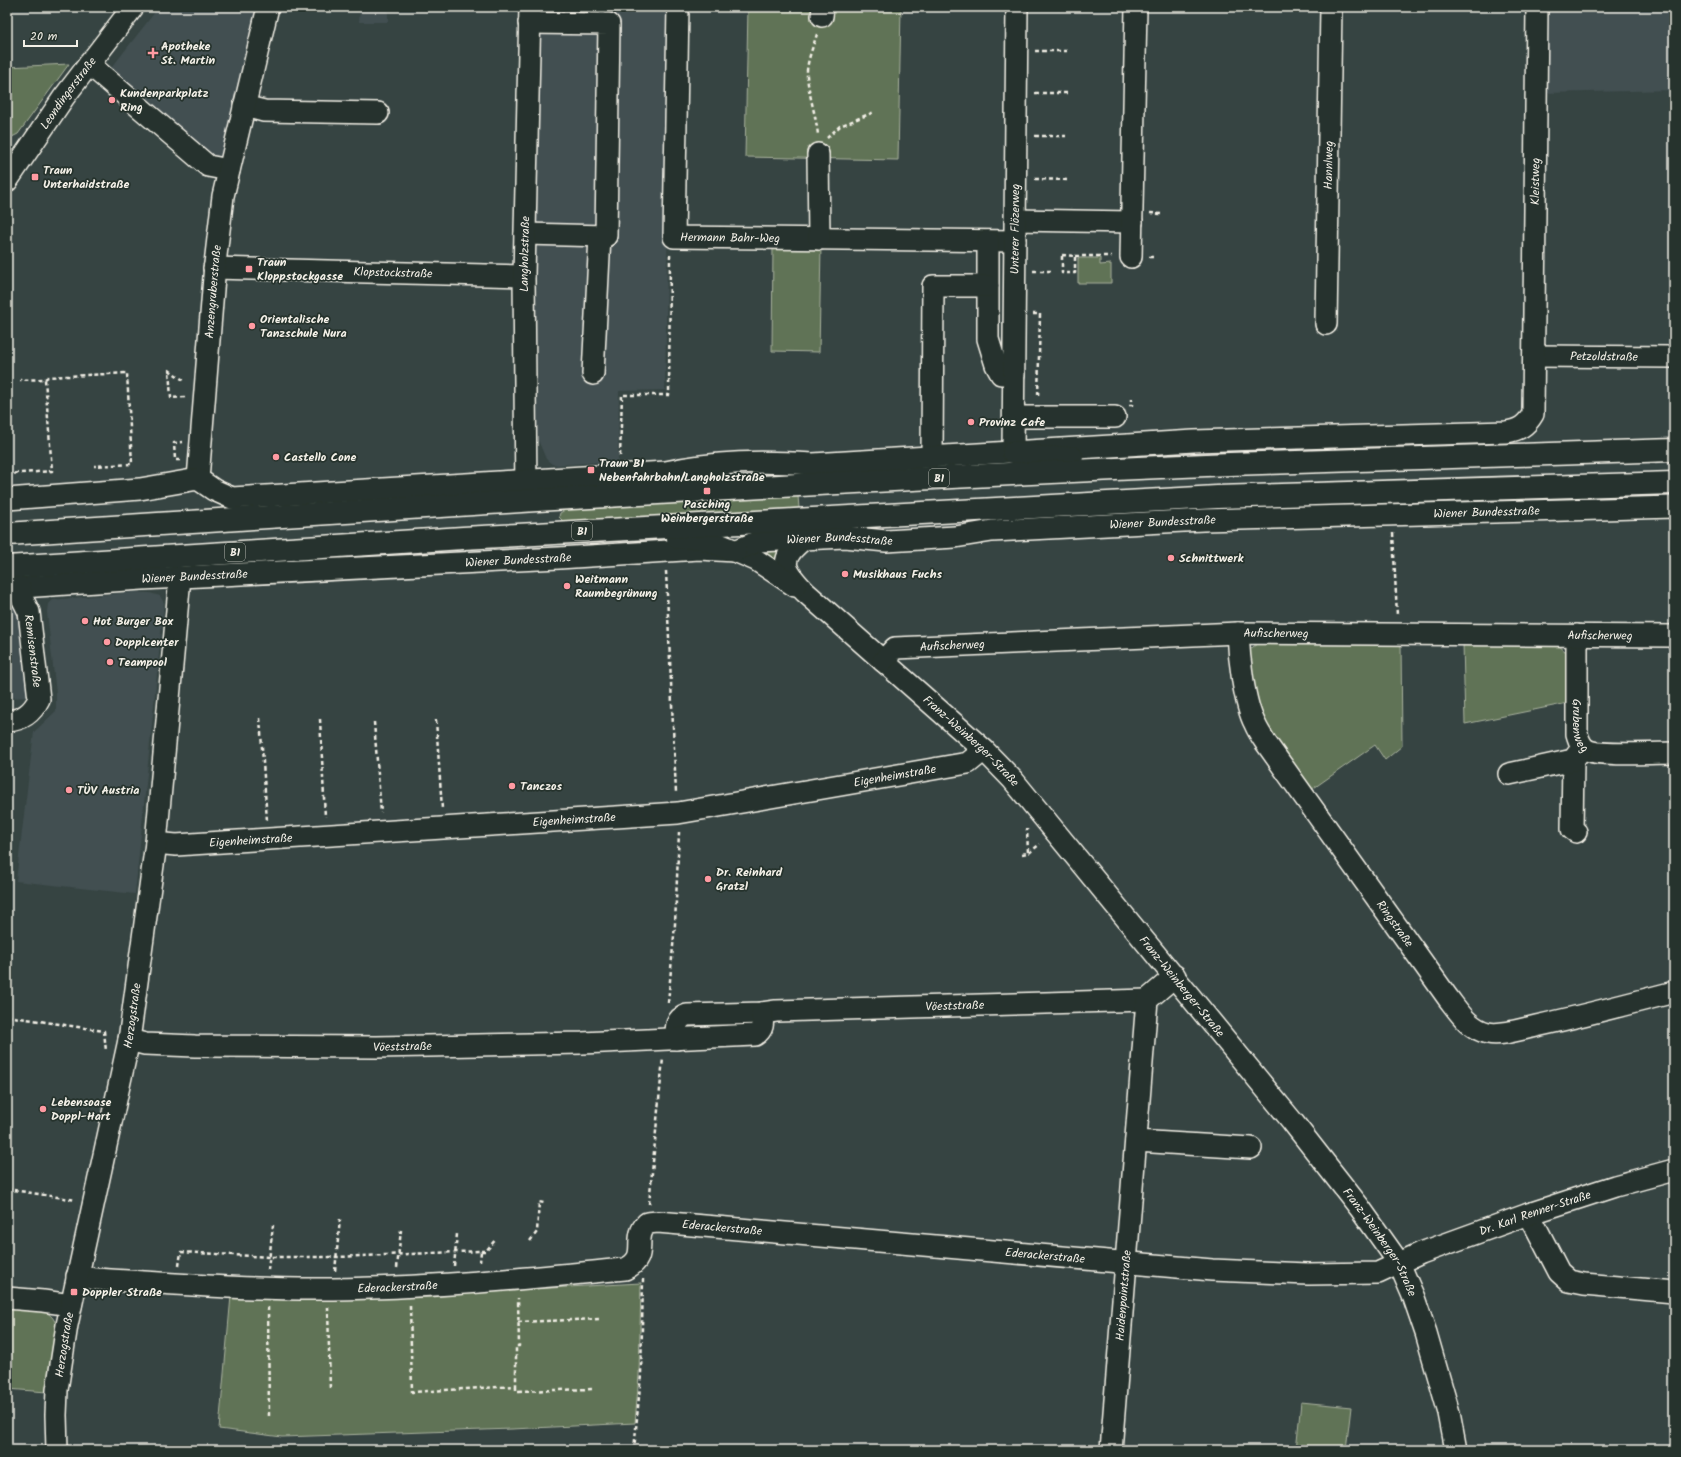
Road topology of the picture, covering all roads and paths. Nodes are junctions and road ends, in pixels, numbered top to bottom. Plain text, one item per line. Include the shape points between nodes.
1 (133, 7) edge
2 (268, 7) edge
3 (678, 7) edge
4 (1136, 7) edge
5 (1330, 7) edge
6 (1537, 7) edge
7 (1023, 8) edge
8 (1062, 9) dead end
9 (822, 12) edge
10 (530, 15) edge
11 (1028, 51) dead end
12 (1069, 51) dead end
13 (89, 64) junction
14 (1034, 93) dead end
15 (1069, 93) dead end
16 (244, 106) junction
17 (378, 112) dead end
18 (874, 112) dead end
19 (1027, 136) dead end
20 (1066, 136) dead end
21 (818, 150) junction
22 (229, 170) junction
23 (8, 176) edge
24 (1034, 178) dead end
25 (1068, 180) dead end
26 (1015, 220) junction
27 (1132, 222) junction
28 (525, 234) junction
29 (600, 236) junction
30 (674, 237) junction
31 (819, 239) junction
32 (988, 241) junction
33 (1015, 241) junction
34 (1075, 256) junction
35 (1131, 257) joint
36 (214, 268) junction
37 (1026, 271) dead end
38 (1051, 271) dead end
39 (524, 276) junction
40 (988, 286) junction
41 (1326, 324) dead end
42 (1534, 356) junction
43 (1674, 357) edge
44 (593, 374) dead end
45 (1014, 374) junction
46 (45, 379) junction
47 (20, 380) dead end
48 (191, 386) dead end
49 (190, 397) dead end
50 (1014, 417) junction
51 (1115, 417) dead end
52 (1674, 450) edge
53 (1013, 452) junction
54 (620, 457) dead end
55 (932, 457) junction
56 (1231, 464) junction
57 (94, 466) dead end
58 (7, 474) edge
59 (198, 479) junction
60 (1674, 483) edge
61 (526, 491) junction
62 (1217, 497) junction
63 (7, 499) edge
64 (1674, 507) edge
65 (1221, 520) junction
66 (1393, 530) dead end
67 (7, 534) edge
68 (463, 538) junction
69 (804, 539) junction
70 (735, 551) junction
71 (7, 567) edge
72 (180, 577) junction
73 (14, 588) edge
74 (805, 592) junction
75 (1238, 633) junction
76 (1398, 634) junction
77 (1577, 636) junction
78 (1674, 636) edge
79 (883, 661) junction
80 (260, 718) dead end
81 (320, 719) dead end
82 (436, 720) dead end
83 (7, 721) edge
84 (374, 722) dead end
85 (984, 750) junction
86 (1674, 753) edge
87 (1578, 754) junction
88 (1510, 774) dead end
89 (1027, 823) dead end
90 (444, 828) junction
91 (382, 832) junction
92 (1576, 832) dead end
93 (326, 835) junction
94 (269, 839) junction
95 (1043, 842) dead end
96 (156, 843) junction
97 (1028, 853) junction
98 (1022, 854) dead end
99 (1175, 976) junction
100 (1674, 992) edge
101 (1147, 1000) junction
102 (7, 1016) edge
103 (671, 1039) junction
104 (129, 1040) junction
105 (104, 1058) dead end
106 (1136, 1141) junction
107 (1251, 1148) dead end
108 (1674, 1170) edge
109 (7, 1190) edge
110 (78, 1193) dead end
111 (544, 1203) dead end
112 (1529, 1214) junction
113 (340, 1219) dead end
114 (647, 1223) junction
115 (273, 1226) dead end
116 (401, 1230) dead end
117 (457, 1234) dead end
118 (496, 1239) dead end
119 (530, 1241) dead end
120 (480, 1251) junction
121 (455, 1252) junction
122 (399, 1254) junction
123 (269, 1256) junction
124 (337, 1257) junction
125 (1127, 1263) junction
126 (1399, 1263) junction
127 (480, 1264) dead end
128 (634, 1265) junction
129 (178, 1273) dead end
130 (77, 1276) junction
131 (517, 1279) junction
132 (452, 1284) junction
133 (402, 1286) junction
134 (267, 1288) junction
135 (330, 1289) junction
136 (1674, 1292) edge
137 (7, 1298) edge
138 (71, 1305) junction
139 (599, 1319) dead end
140 (518, 1322) junction
141 (516, 1386) junction
142 (595, 1389) dead end
143 (330, 1391) dead end
144 (269, 1419) dead end
145 (57, 1450) edge
146 (634, 1450) edge
147 (1111, 1450) edge
148 (1456, 1450) edge

1 - 13 street, Leondingerstraße
2 - 16 street, Anzengruberstraße
3 - 30 street, Hermann Bahr-Weg
4 - 27 street
5 - 41 street, Hannlweg
6 - 42 street, Kleistweg
7 - 8 path
7 - 26 street, Unterer Flözerweg
9 - 21 path via 807,77 817,119
10 - 28 street, Langholzstraße
10 - 29 street via 609,24 606,236
11 - 12 path
13 - 22 street via 208,166
13 - 23 street, Leondingerstraße
14 - 15 path
16 - 17 street via 264,111
16 - 22 street, Anzengruberstraße
18 - 21 path via 840,126
19 - 20 path
21 - 31 street
22 - 36 street, Anzengruberstraße
24 - 25 path
26 - 27 street
26 - 33 street, Unterer Flözerweg
27 - 35 street
28 - 29 street
28 - 39 street, Langholzstraße
29 - 44 street
30 - 31 street, Hermann Bahr-Weg
30 - 54 path via 670,246 669,395 622,395
31 - 32 street, Hermann Bahr-Weg
32 - 33 street, Hermann Bahr-Weg
32 - 40 street
33 - 45 street, Unterer Flözerweg
34 - 34 path via 1074,273 1062,273 1062,255
34 - 35 path
36 - 39 street, Klopstockstraße
36 - 59 street, Anzengruberstraße
37 - 38 path
39 - 61 street, Langholzstraße
40 - 45 street via 988,339 1001,374
40 - 55 street via 933,286
42 - 43 street, Petzoldstraße
42 - 53 street via 1533,414 1528,422 1517,430 1194,441
45 - 50 street, Unterer Flözerweg
46 - 47 path
46 - 57 path via 127,373 132,464
46 - 58 path via 52,470
48 - 49 path via 169,370 171,398
50 - 51 street
50 - 53 street, Unterer Flözerweg
52 - 56 main road, B1
53 - 55 street
53 - 56 main road via 1045,458 1169,455
55 - 61 street via 813,464 766,461 697,465 666,472
56 - 61 main road, B1 via 821,484
59 - 61 street via 232,498
59 - 63 street via 140,489
60 - 62 main road, Wiener Bundesstraße / B1
61 - 67 main road, B1
62 - 65 street
62 - 68 main road, Wiener Bundesstraße / B1
64 - 65 street, Wiener Bundesstraße
65 - 69 street, Wiener Bundesstraße via 992,531 955,537 886,541 845,537
66 - 76 path
68 - 70 main road via 537,544 700,537
68 - 71 main road, Wiener Bundesstraße / B1
69 - 70 street, Wiener Bundesstraße via 759,541
69 - 74 street, Franz-Weinberger-Straße via 788,553 786,563 791,578
70 - 72 street, Wiener Bundesstraße via 699,549
70 - 74 street, Franz-Weinberger-Straße via 756,560
72 - 73 street, Wiener Bundesstraße
72 - 96 street, Herzogstraße
73 - 83 street, Remisenstraße via 29,612 39,699 28,714
74 - 79 street, Franz-Weinberger-Straße
75 - 76 street, Aufischerweg
75 - 79 street, Aufischerweg via 895,648
75 - 100 street, Ringstraße via 1249,705 1255,724 1266,743 1452,1003 1472,1027 1488,1033 1511,1032
76 - 77 street, Aufischerweg
77 - 78 street, Aufischerweg
77 - 87 street, Grubenweg via 1580,742
79 - 85 street, Franz-Weinberger-Straße
80 - 94 path
81 - 93 path
82 - 90 path
84 - 91 path
85 - 90 street, Eigenheimstraße via 968,763 678,813
85 - 99 street, Franz-Weinberger-Straße via 1017,785
86 - 87 street, Grubenweg via 1588,751
87 - 88 street
87 - 92 street via 1572,829
89 - 97 path
90 - 91 street, Eigenheimstraße
91 - 93 street, Eigenheimstraße
93 - 94 street, Eigenheimstraße
94 - 96 street, Eigenheimstraße via 176,845
95 - 97 path
96 - 104 street, Herzogstraße
97 - 98 path
99 - 101 street
99 - 126 street, Franz-Weinberger-Straße via 1360,1208
101 - 103 street, Vöeststraße via 687,1015 681,1017
101 - 106 street, Haidenpointstraße
102 - 105 path via 104,1031
103 - 104 street, Vöeststraße via 377,1047 195,1046 145,1044
103 - 114 path
104 - 130 street, Herzogstraße
106 - 107 street
106 - 125 street, Haidenpointstraße
108 - 112 street, Dr. Karl Renner-Straße
109 - 110 path via 76,1200
111 - 119 path via 539,1202 538,1232
112 - 126 street, Dr. Karl Renner-Straße
112 - 136 street via 1559,1272 1569,1281
113 - 124 path
114 - 125 street, Ederackerstraße
114 - 128 street via 642,1228 638,1259
115 - 123 path
116 - 122 path
117 - 121 path
118 - 120 path via 486,1251
120 - 121 path
120 - 127 path
121 - 122 path
121 - 132 path
122 - 124 path
122 - 133 path
123 - 124 path
123 - 129 path via 181,1252
123 - 134 path
124 - 135 path
125 - 126 street, Ederackerstraße via 1308,1274 1378,1273
125 - 147 street, Haidenpointstraße
126 - 148 street, Franz-Weinberger-Straße via 1426,1332 1449,1413
128 - 131 street, Ederackerstraße via 625,1269
128 - 146 path via 644,1280 641,1375
130 - 134 street, Ederackerstraße
130 - 138 street, Herzogstraße
131 - 132 street, Ederackerstraße
131 - 140 path
132 - 133 street, Ederackerstraße
133 - 135 street, Ederackerstraße
133 - 141 path via 412,1392
134 - 135 street, Ederackerstraße
134 - 144 path
135 - 143 path
137 - 138 street
138 - 145 street, Herzogstraße via 57,1390
139 - 140 path
140 - 141 path
141 - 142 path via 516,1391

